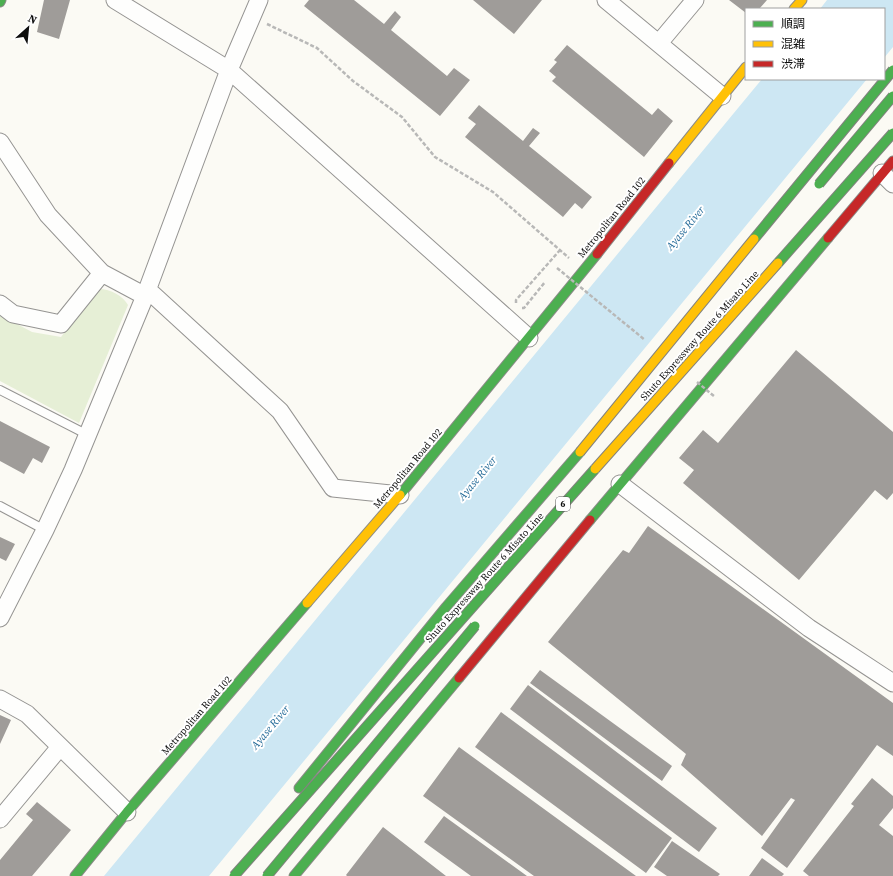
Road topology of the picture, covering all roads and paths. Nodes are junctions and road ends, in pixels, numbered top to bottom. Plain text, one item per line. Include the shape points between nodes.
1 (115, 0) edge
2 (260, 0) edge
3 (606, 0) edge
4 (695, 0) edge
5 (802, 0) edge
6 (795, 8) edge
7 (253, 17) junction
8 (659, 43) junction
9 (745, 68) edge
10 (229, 70) junction
11 (893, 70) edge
12 (885, 80) edge
13 (885, 80) edge
14 (722, 96) junction
15 (893, 96) edge
16 (893, 133) edge
17 (0, 142) edge
18 (893, 161) edge
19 (887, 179) edge
20 (814, 189) dead end
21 (560, 250) junction
22 (583, 270) junction
23 (102, 273) junction
24 (552, 274) dead end
25 (548, 279) dead end
26 (147, 293) junction
27 (0, 304) edge
28 (529, 338) junction
29 (648, 343) dead end
30 (676, 350) dead end
31 (691, 377) dead end
32 (0, 390) edge
33 (715, 397) dead end
34 (88, 435) junction
35 (580, 452) junction
36 (620, 484) junction
37 (400, 495) junction
38 (0, 506) edge
39 (570, 511) dead end
40 (45, 530) junction
41 (0, 618) edge
42 (479, 620) dead end
43 (893, 683) edge
44 (0, 699) edge
45 (60, 747) junction
46 (127, 812) junction
47 (0, 819) edge
48 (74, 876) edge
49 (227, 876) edge
50 (234, 876) edge
51 (267, 876) edge
52 (294, 876) edge

1 - 10 street
2 - 7 street
3 - 8 street
4 - 8 street
5 - 6 main road
7 - 10 street
7 - 21 path via 317,48 352,81 402,117 435,157 493,192
8 - 14 street
9 - 14 main road, Metropolitan Road 102
10 - 26 street
10 - 28 street
11 - 13 main road, bridge
12 - 35 main road, bridge
14 - 22 main road, Metropolitan Road 102
15 - 20 main road, bridge
16 - 39 main road, Shuto Expressway Route 6 Misato Line / 6, bridge
16 - 50 main road, Shuto Expressway Route 6 Misato Line / 6, bridge
17 - 23 street via 48,215
18 - 19 main road
19 - 36 main road
21 - 22 path
21 - 25 path via 516,300 518,307 524,308
22 - 28 main road, Metropolitan Road 102
23 - 26 street
23 - 27 street via 62,324 13,314
24 - 29 path, bridge via 557,268
26 - 34 street
26 - 37 street via 280,411 333,488
28 - 37 main road, Metropolitan Road 102
30 - 35 main road, bridge
31 - 33 path, bridge
32 - 34 lane
34 - 40 street
35 - 49 main road via 446,608
36 - 43 street via 809,628
36 - 52 main road
37 - 46 main road, Metropolitan Road 102
38 - 40 lane
40 - 41 street
42 - 51 main road, bridge
44 - 45 street via 27,714
45 - 46 street
45 - 47 street
46 - 48 main road, Metropolitan Road 102

